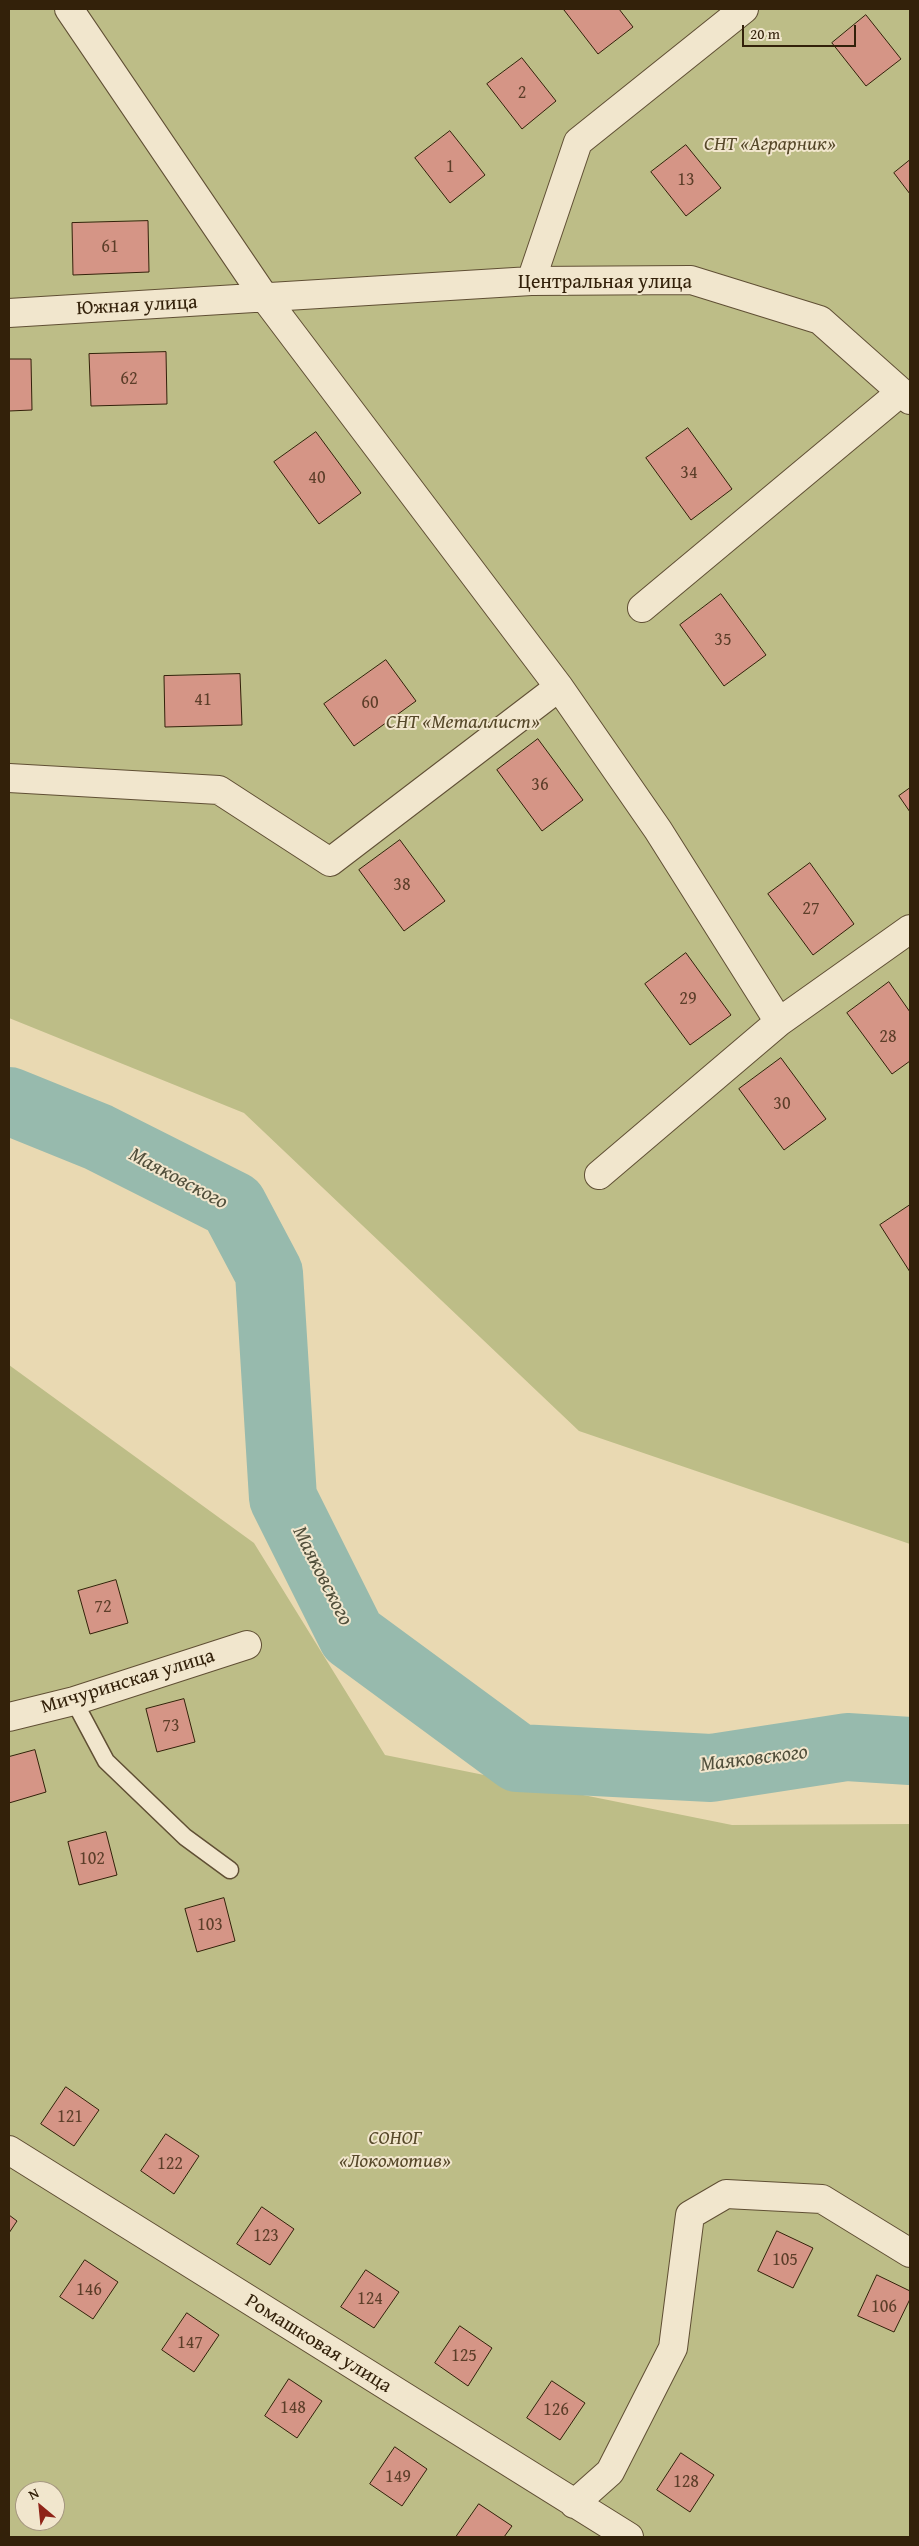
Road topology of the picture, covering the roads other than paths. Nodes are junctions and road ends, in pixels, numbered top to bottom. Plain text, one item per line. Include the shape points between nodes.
1 (69, 9) edge
2 (744, 9) edge
3 (531, 281) junction
4 (265, 298) junction
5 (9, 313) edge
6 (906, 396) edge
7 (642, 608) dead end
8 (559, 687) junction
9 (9, 778) edge
10 (910, 929) edge
11 (779, 1022) junction
12 (599, 1175) dead end
13 (247, 1645) dead end
14 (74, 1701) junction
15 (9, 1717) edge
16 (230, 1870) dead end
17 (9, 2150) edge
18 (910, 2253) edge
19 (574, 2504) junction
20 (629, 2537) edge

1 - 4 street
2 - 3 street via 578,142
3 - 4 street, Центральная улица
3 - 6 street, Центральная улица via 691,280 820,320
4 - 5 street, Южная улица
4 - 8 street
6 - 7 street
8 - 9 street via 330,862 219,790
8 - 11 street via 658,830
10 - 11 street
11 - 12 street
13 - 14 street, Мичуринская улица
14 - 15 street, Мичуринская улица
14 - 16 lane via 106,1761 185,1837
17 - 19 street, Ромашковая улица
18 - 19 street via 822,2199 726,2194 690,2215 673,2348 610,2472
19 - 20 street, Ромашковая улица

